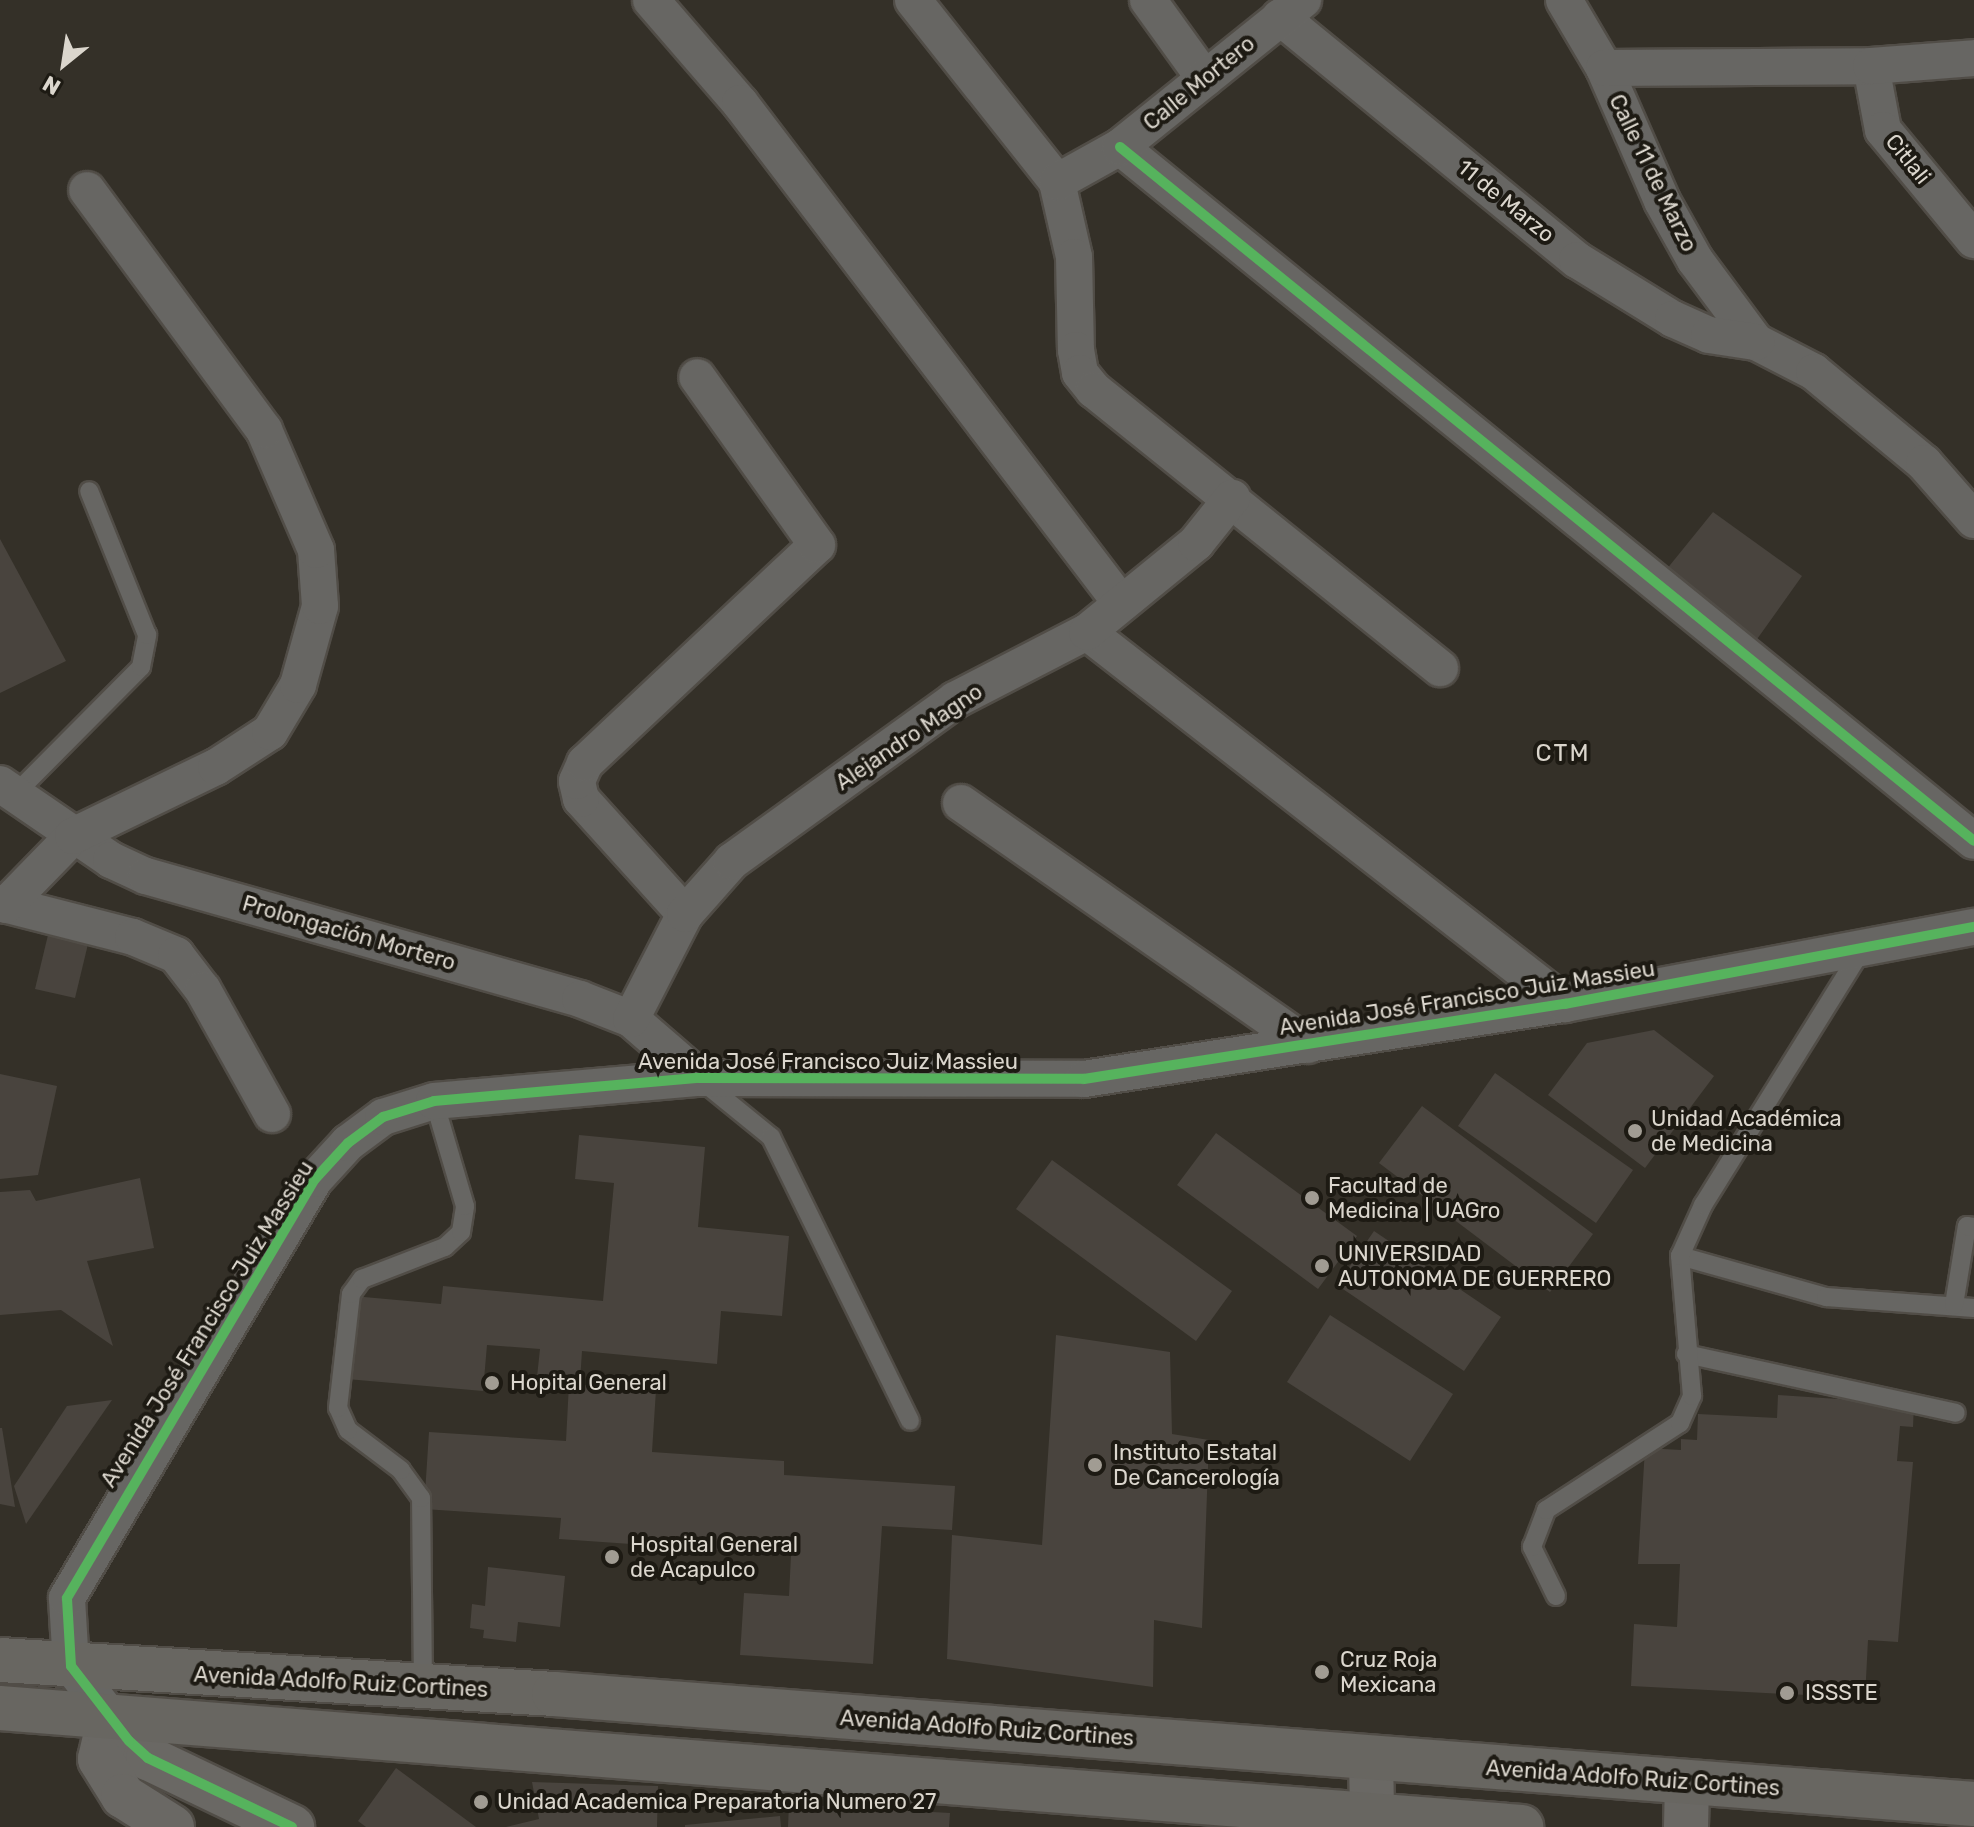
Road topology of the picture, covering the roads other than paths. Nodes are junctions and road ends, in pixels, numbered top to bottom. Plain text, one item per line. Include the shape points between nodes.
1 (651, 0) edge
2 (913, 0) edge
3 (1148, 0) edge
4 (1564, 0) edge
5 (1292, 9) edge
6 (1974, 58) edge
7 (1871, 66) junction
8 (1604, 68) junction
9 (1205, 79) junction
10 (1120, 147) junction
11 (1057, 182) junction
12 (87, 190) dead end
13 (1974, 240) edge
14 (1756, 342) junction
15 (697, 377) dead end
16 (89, 491) dead end
17 (1232, 498) junction
18 (1974, 520) edge
19 (1121, 603) junction
20 (1087, 632) junction
21 (1440, 668) dead end
22 (8, 789) edge
23 (961, 803) dead end
24 (73, 836) junction
25 (1974, 841) edge
26 (3, 904) edge
27 (685, 914) junction
28 (1974, 927) edge
29 (1862, 950) junction
30 (1565, 1004) junction
31 (631, 1019) junction
32 (1308, 1045) junction
33 (699, 1078) junction
34 (434, 1101) junction
35 (272, 1114) dead end
36 (1974, 1227) edge
37 (1680, 1256) junction
38 (1954, 1305) junction
39 (1974, 1308) edge
40 (1686, 1354) junction
41 (1956, 1413) dead end
42 (910, 1421) dead end
43 (1556, 1596) dead end
44 (0, 1660) edge
45 (71, 1666) junction
46 (423, 1687) junction
47 (0, 1708) edge
48 (110, 1716) junction
49 (1371, 1758) junction
50 (1687, 1782) junction
51 (1974, 1804) edge
52 (1372, 1812) junction
53 (172, 1827) edge
54 (292, 1827) edge
55 (1521, 1827) edge
56 (1686, 1827) edge

1 - 19 street via 740,103
2 - 11 street
3 - 9 street
4 - 8 street, Calle 11 de Marzo
5 - 9 street, Calle Mortero
5 - 14 street, 11 de Marzo via 1577,260 1673,319 1709,335
6 - 7 street
7 - 8 street
7 - 13 street, Citlali via 1883,130
8 - 14 street, Calle 11 de Marzo via 1669,213
9 - 10 street, Calle Mortero
10 - 11 street, Calle Mortero
10 - 25 street
11 - 17 street via 1074,257 1080,373 1094,390
12 - 24 street via 264,430 316,550 320,606 298,685 270,732 216,767
14 - 18 street, Calle 11 de Marzo via 1814,372 1924,463
15 - 27 street via 817,545 585,763 577,781 581,799
16 - 22 lane via 147,635 141,667
17 - 19 street, Alejandro Magno via 1196,543
17 - 21 street
19 - 20 street, Alejandro Magno
20 - 27 street, Alejandro Magno via 955,700 732,861
20 - 30 street
22 - 24 street, Prolongación Mortero
23 - 32 street
24 - 26 street
24 - 31 street, Prolongación Mortero via 146,876 580,999
26 - 35 street via 133,937 176,955 203,990
27 - 31 street, Alejandro Magno
28 - 29 street, Avenida José Francisco Juiz Massieu
29 - 30 street, Avenida José Francisco Juiz Massieu
29 - 37 lane via 1703,1205
30 - 32 street, Avenida José Francisco Juiz Massieu
31 - 33 street, Prolongación Mortero
32 - 33 street, Avenida José Francisco Juiz Massieu via 1084,1079
33 - 34 street, Avenida José Francisco Juiz Massieu
33 - 42 lane via 771,1137
34 - 45 street, Avenida José Francisco Juiz Massieu via 383,1117 348,1143 315,1179 67,1598
34 - 46 lane via 465,1206 461,1232 445,1247 362,1279 351,1294 338,1408 348,1430 401,1470 421,1498
36 - 38 lane via 1967,1226
37 - 38 lane via 1826,1297
37 - 40 lane
38 - 39 lane
40 - 41 lane
40 - 43 lane via 1692,1396 1680,1423 1546,1510 1532,1547
44 - 45 main road, Avenida Adolfo Ruiz Cortines
45 - 46 main road, Avenida Adolfo Ruiz Cortines
45 - 48 street
46 - 49 main road, Avenida Adolfo Ruiz Cortines
47 - 48 main road
48 - 52 main road
48 - 53 street via 100,1759 123,1796
48 - 54 street via 148,1758
49 - 50 main road, Avenida Adolfo Ruiz Cortines
49 - 52 street
50 - 51 main road, Avenida Adolfo Ruiz Cortines
50 - 56 street
52 - 55 main road

